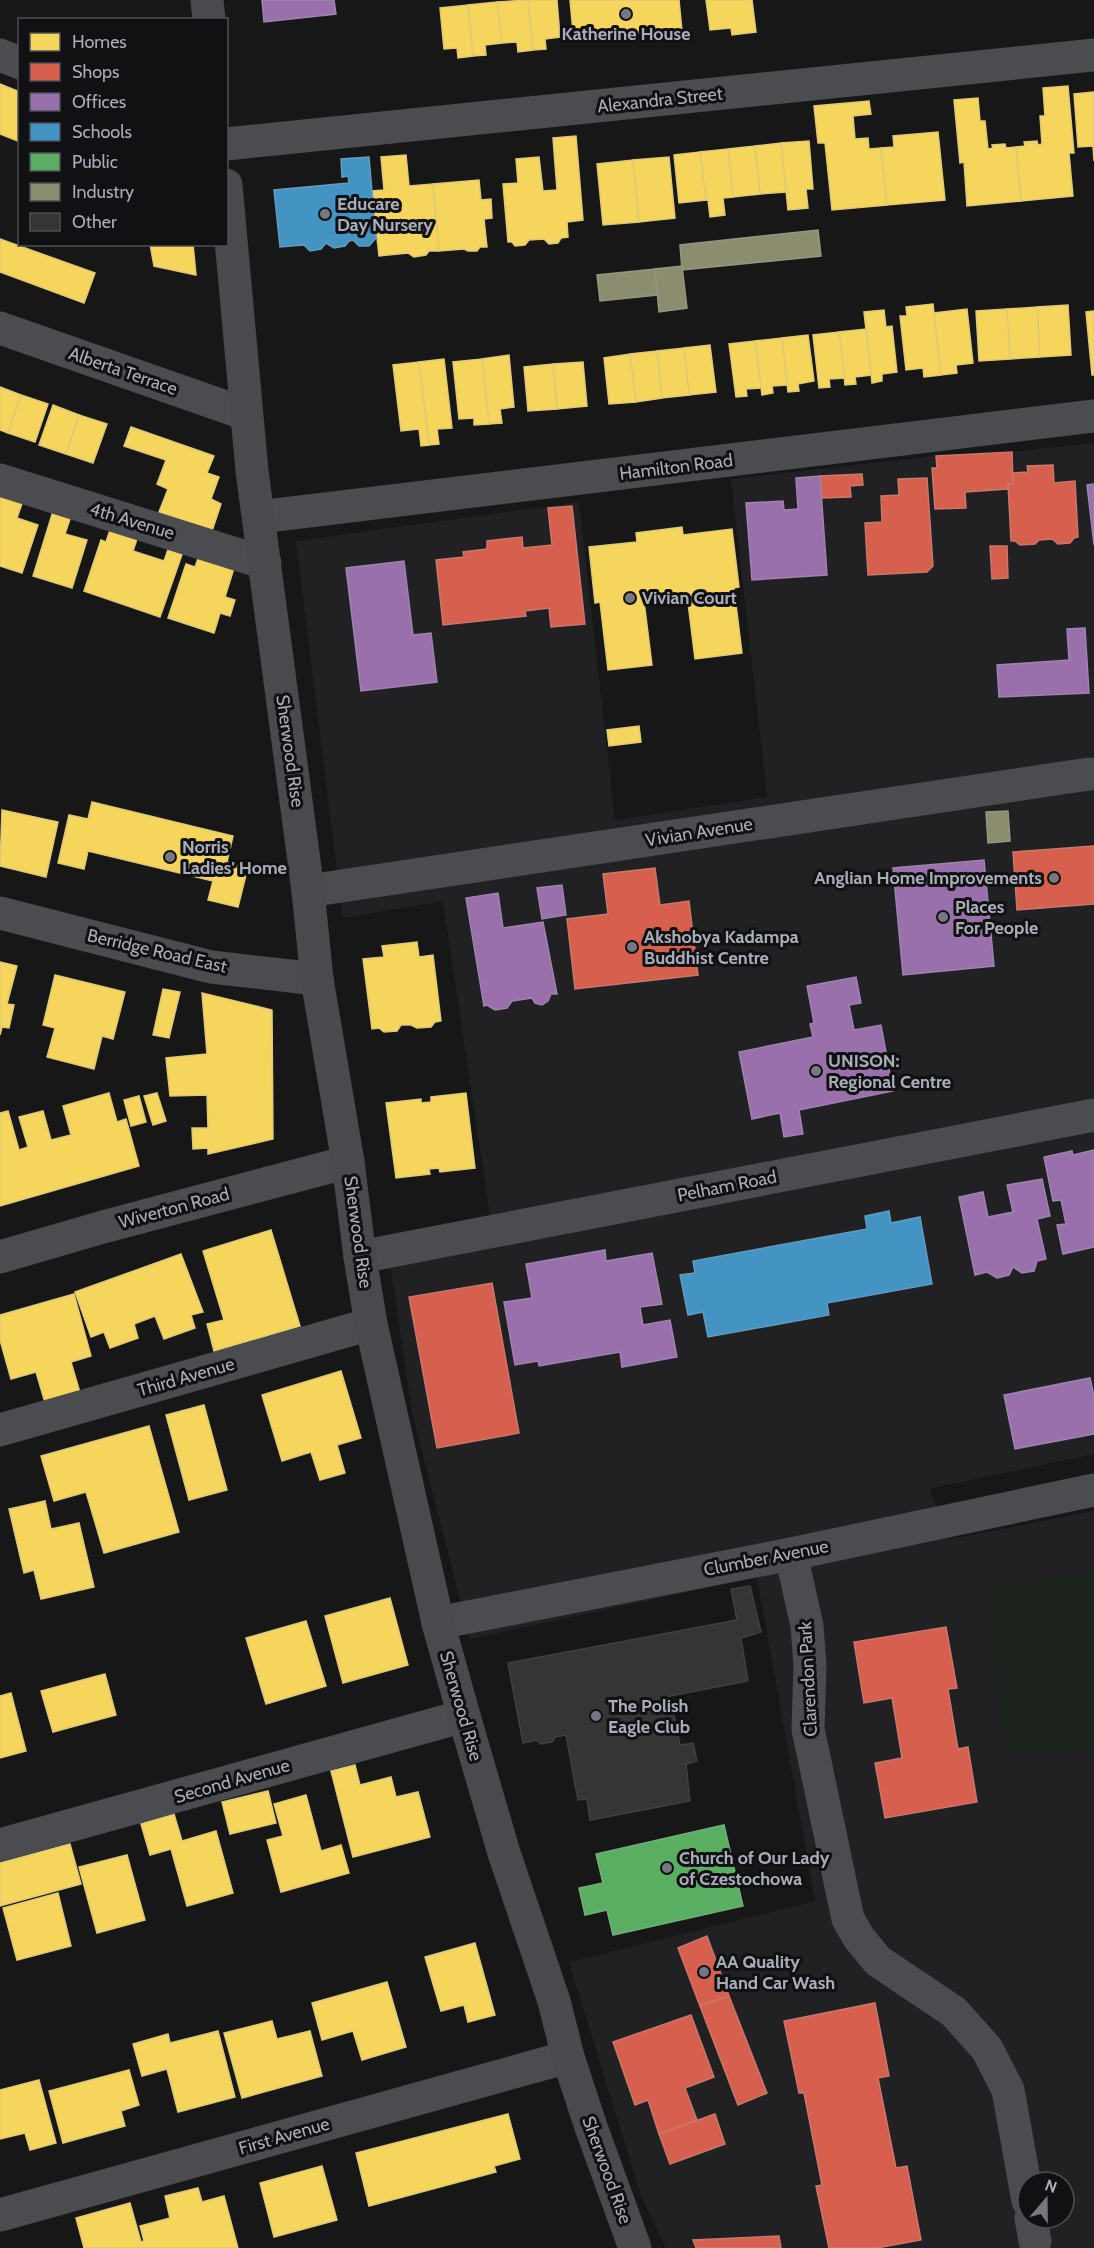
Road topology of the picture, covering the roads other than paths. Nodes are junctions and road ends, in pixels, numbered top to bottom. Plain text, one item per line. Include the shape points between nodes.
1 (207, 0) edge
2 (209, 18) edge
3 (0, 55) edge
4 (1094, 55) edge
5 (18, 62) edge
6 (228, 144) edge
7 (228, 208) edge
8 (0, 328) edge
9 (246, 414) junction
10 (1094, 416) edge
11 (0, 480) edge
12 (259, 517) junction
13 (265, 563) junction
14 (1089, 774) dead end
15 (308, 891) junction
16 (0, 913) edge
17 (317, 979) junction
18 (1094, 1115) edge
19 (348, 1161) junction
20 (0, 1257) edge
21 (360, 1257) junction
22 (371, 1324) junction
23 (0, 1430) edge
24 (1094, 1490) edge
25 (791, 1554) junction
26 (438, 1623) junction
27 (464, 1716) junction
28 (0, 1845) edge
29 (568, 2057) junction
30 (1022, 2170) edge
31 (0, 2215) edge
32 (635, 2248) edge

1 - 2 main road
3 - 5 street
4 - 6 street, Alexandra Street
7 - 9 main road, Sherwood Rise
8 - 9 street, Alberta Terrace
9 - 12 main road, Sherwood Rise
10 - 12 street, Hamilton Road
11 - 13 street, 4th Avenue
12 - 13 main road, Sherwood Rise
13 - 15 main road, Sherwood Rise
14 - 15 street, Vivian Avenue
15 - 17 main road, Sherwood Rise
16 - 17 street, Berridge Road East via 211,967
17 - 19 main road, Sherwood Rise
18 - 21 street, Pelham Road
19 - 20 street, Wiverton Road
19 - 21 main road, Sherwood Rise
21 - 22 main road, Sherwood Rise
22 - 23 street, Third Avenue
22 - 26 main road, Sherwood Rise
24 - 25 street, Clumber Avenue
25 - 26 street, Clumber Avenue
25 - 30 street, Clarendon Park via 807,1626 808,1729 848,1919 878,1961 954,2012 987,2049 1008,2090
26 - 27 main road, Sherwood Rise
27 - 28 street, Second Avenue
27 - 29 main road, Sherwood Rise
29 - 31 street, First Avenue
29 - 32 main road, Sherwood Rise

